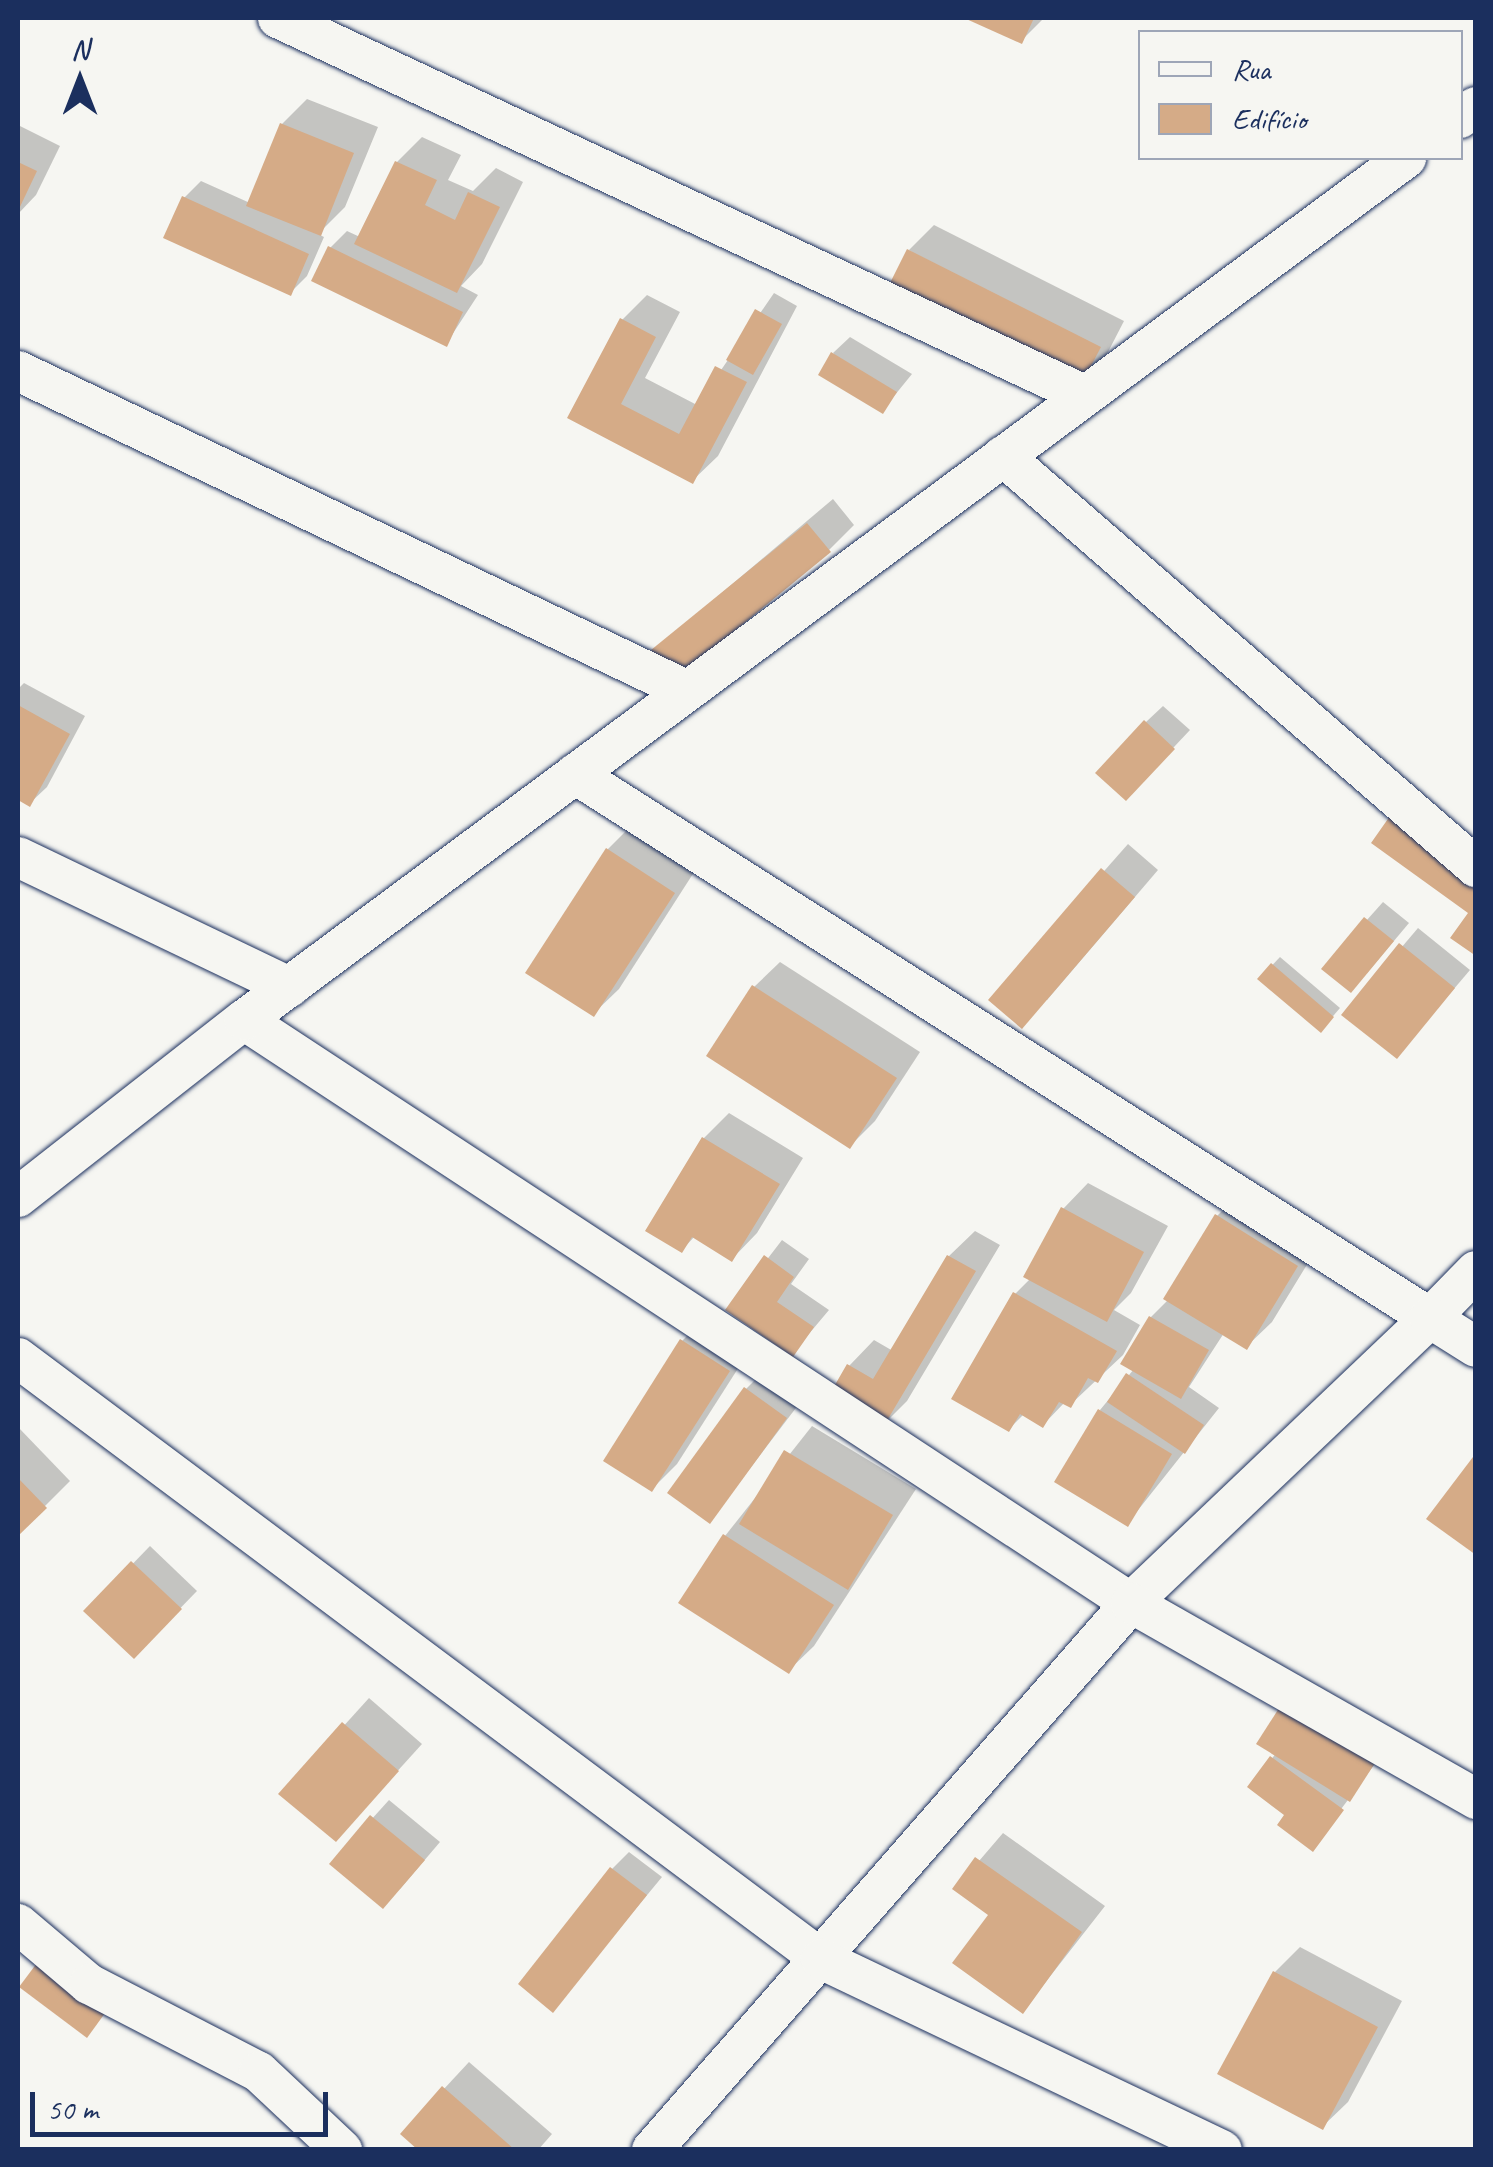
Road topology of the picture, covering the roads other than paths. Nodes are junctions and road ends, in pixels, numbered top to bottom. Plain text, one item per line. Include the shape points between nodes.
1 (278, 18) edge
2 (1403, 160) edge
3 (18, 371) edge
4 (1082, 394) junction
5 (1003, 456) junction
6 (686, 690) junction
7 (575, 774) junction
8 (18, 858) edge
9 (1476, 867) edge
10 (288, 986) junction
11 (244, 1020) junction
12 (18, 1197) edge
13 (1476, 1271) edge
14 (1430, 1318) junction
15 (1476, 1347) edge
16 (18, 1358) edge
17 (1131, 1603) junction
18 (1476, 1798) edge
19 (18, 1924) edge
20 (821, 1959) junction
21 (342, 2150) edge
22 (652, 2150) edge
23 (1222, 2150) edge

1 - 4 street
2 - 4 street
3 - 6 street
4 - 5 street
5 - 6 street
5 - 9 street
6 - 7 street
7 - 10 street
7 - 14 street
8 - 10 street
10 - 11 street
11 - 12 street
11 - 17 street
13 - 14 street
14 - 15 street
14 - 17 street
16 - 20 street
17 - 18 street
17 - 20 street
19 - 21 street via 89,1984 258,2072
20 - 22 street
20 - 23 street

